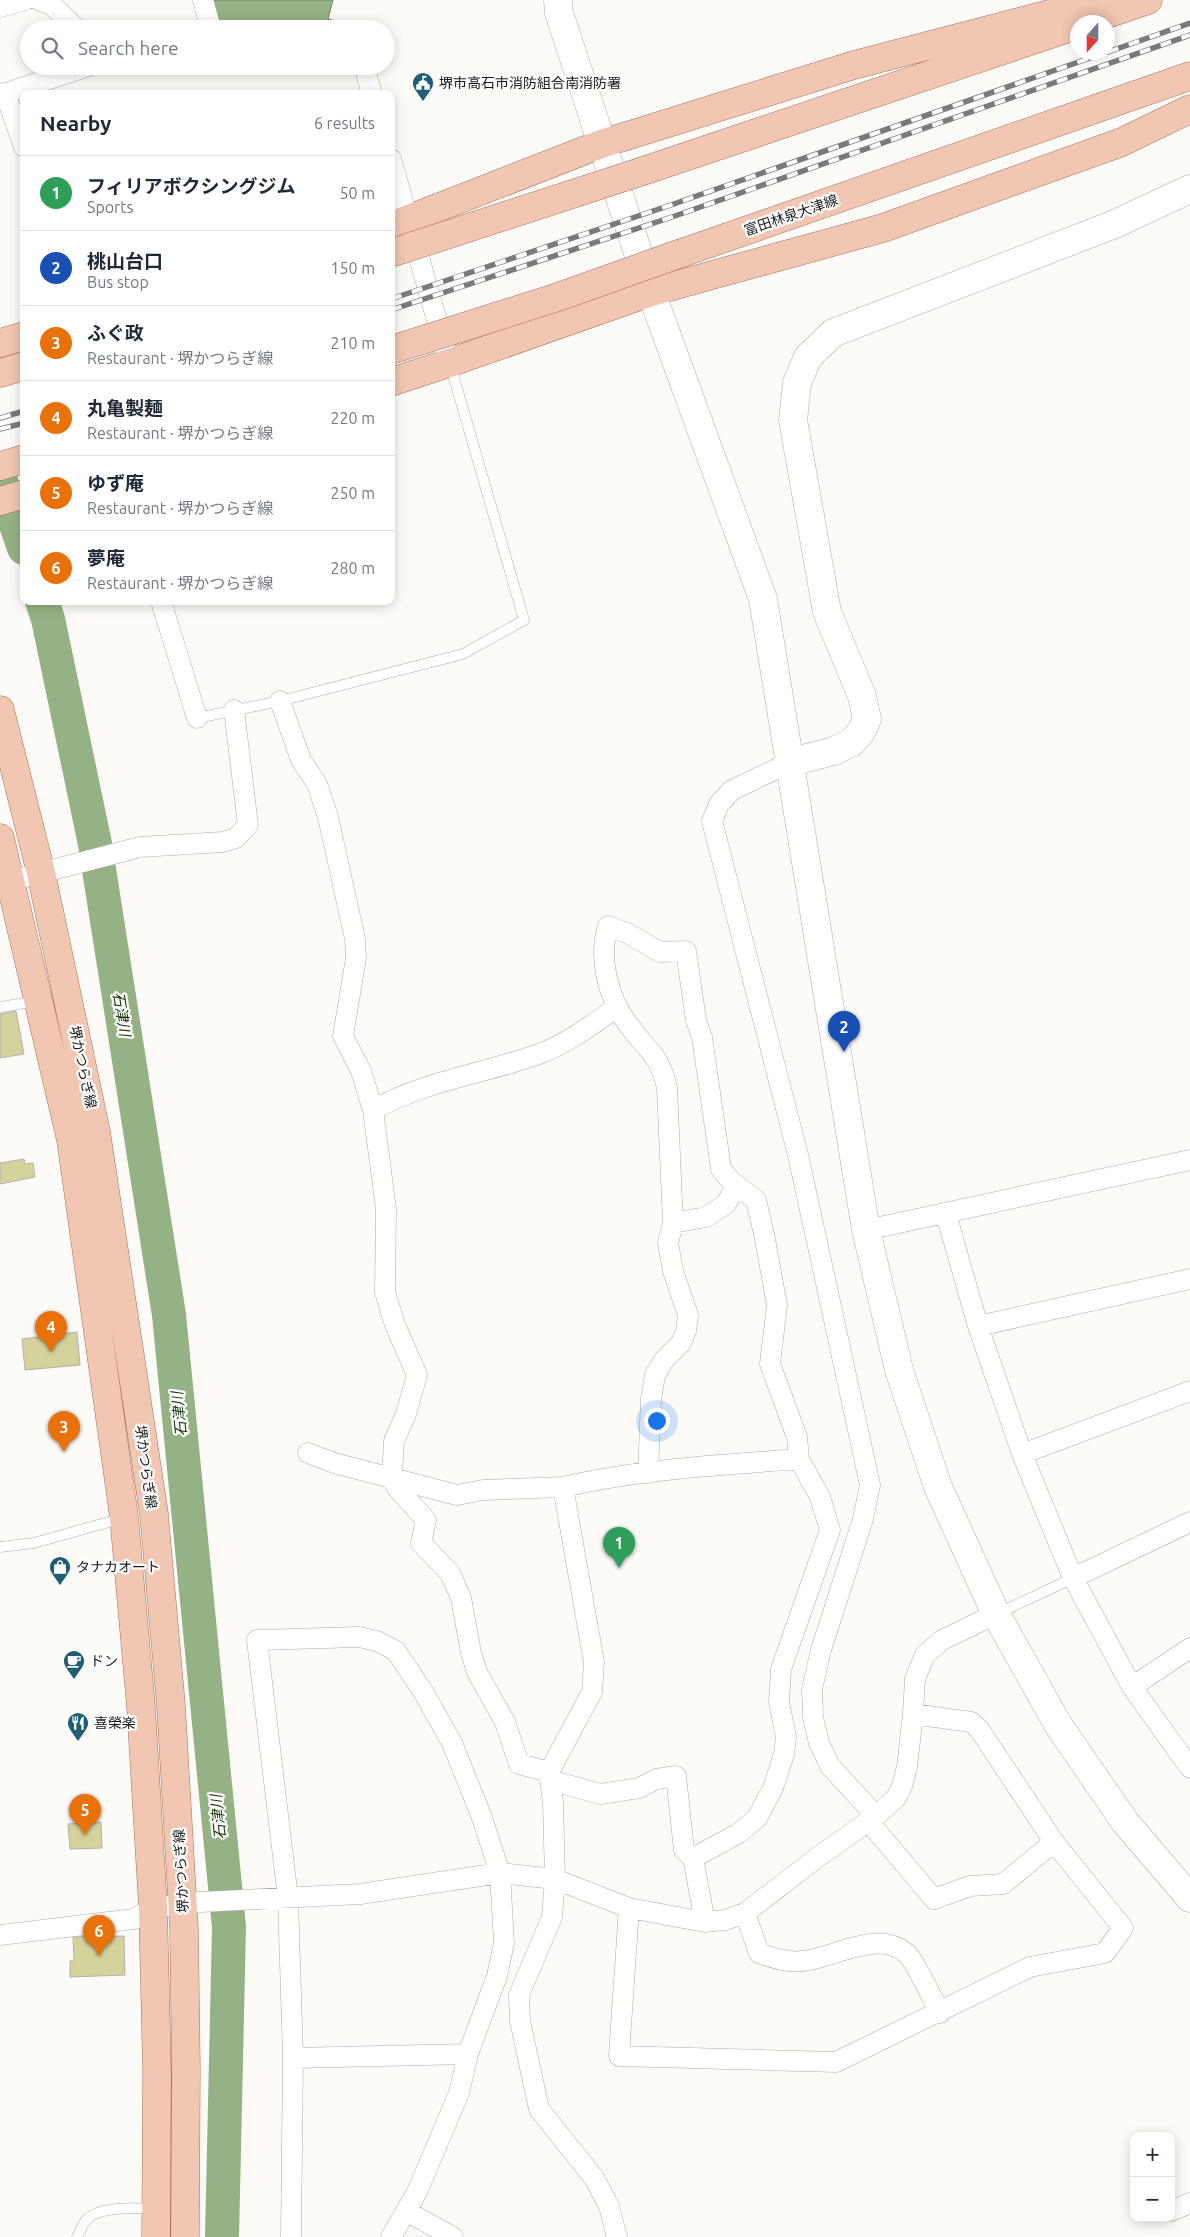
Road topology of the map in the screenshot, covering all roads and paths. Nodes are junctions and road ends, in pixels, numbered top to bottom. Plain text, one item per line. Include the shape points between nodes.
1 (26, 0) edge
2 (39, 0) edge
3 (203, 0) edge
4 (558, 0) edge
5 (1103, 0) edge
6 (1148, 0) edge
7 (0, 7) edge
8 (1104, 15) edge
9 (68, 20) edge
10 (209, 20) edge
11 (1070, 28) edge
12 (61, 75) edge
13 (367, 75) edge
14 (1190, 76) edge
15 (371, 90) edge
16 (3, 94) edge
17 (1190, 109) edge
18 (20, 137) edge
19 (601, 144) junction
20 (395, 188) edge
21 (1190, 189) edge
22 (400, 224) edge
23 (395, 252) edge
24 (651, 292) junction
25 (20, 337) edge
26 (0, 342) edge
27 (395, 349) edge
28 (449, 363) junction
29 (20, 367) edge
30 (0, 373) edge
31 (395, 381) edge
32 (20, 460) edge
33 (0, 466) edge
34 (20, 495) edge
35 (0, 501) edge
36 (162, 605) edge
37 (280, 701) junction
38 (0, 710) edge
39 (234, 710) junction
40 (196, 718) joint
41 (791, 762) junction
42 (0, 838) edge
43 (52, 870) junction
44 (10, 881) junction
45 (37, 1001) junction
46 (0, 1007) edge
47 (617, 1007) junction
48 (373, 1110) junction
49 (1190, 1160) edge
50 (736, 1186) junction
51 (946, 1214) junction
52 (672, 1224) junction
53 (866, 1230) junction
54 (1190, 1279) edge
55 (978, 1326) junction
56 (1190, 1391) edge
57 (308, 1453) dead end
58 (1022, 1454) junction
59 (800, 1459) junction
60 (648, 1473) junction
61 (392, 1478) junction
62 (563, 1487) junction
63 (124, 1517) junction
64 (1190, 1522) edge
65 (0, 1547) edge
66 (1073, 1578) junction
67 (996, 1614) junction
68 (1190, 1648) edge
69 (1132, 1687) junction
70 (913, 1714) junction
71 (1190, 1768) edge
72 (549, 1776) junction
73 (872, 1819) junction
74 (1054, 1842) junction
75 (693, 1858) junction
76 (500, 1873) junction
77 (555, 1879) junction
78 (288, 1898) junction
79 (1190, 1898) edge
80 (195, 1903) junction
81 (153, 1908) junction
82 (628, 1908) junction
83 (745, 1913) junction
84 (705, 1922) junction
85 (0, 1935) edge
86 (940, 2013) junction
87 (468, 2054) junction
88 (292, 2058) junction
89 (1190, 2203) edge
90 (157, 2209) junction
91 (1175, 2209) edge
92 (406, 2211) junction
93 (77, 2237) edge
94 (156, 2237) edge
95 (185, 2237) edge
96 (291, 2237) edge
97 (391, 2237) edge
98 (453, 2237) edge
99 (617, 2237) edge

1 - 7 street
2 - 9 street via 52,5
3 - 10 street
4 - 19 street via 559,13
5 - 19 main road via 854,65
6 - 8 main road
11 - 23 main road, bridge
12 - 16 street
13 - 15 street
14 - 27 main road, 富田林泉大津線, bridge via 558,297
16 - 18 street
17 - 24 main road via 1122,142 883,228
19 - 22 main road
19 - 24 street
20 - 22 street
21 - 41 street via 1114,224 833,333 808,357 797,383 793,420 827,612 862,696 867,719 851,743
22 - 28 street
24 - 28 main road
24 - 41 street via 763,599
25 - 26 main road
28 - 31 main road
28 - 37 lane via 524,620 463,654
29 - 30 main road
32 - 33 main road
34 - 35 main road
36 - 40 street
37 - 39 lane
37 - 48 street via 301,760 317,784 328,817 355,939 356,958 343,1036 361,1071
38 - 43 main road, 堺かつらぎ線
39 - 40 lane
39 - 43 street via 248,825 236,838 223,842 140,847
41 - 53 street
41 - 73 street via 732,790 719,804 712,821 798,1155 870,1485 863,1519 821,1650 812,1689 813,1718 819,1743 830,1766
42 - 44 main road, 堺かつらぎ線
43 - 44 street
43 - 80 main road, 堺かつらぎ線 via 154,1514 171,1705
44 - 45 main road, 堺かつらぎ線
45 - 46 lane
45 - 63 main road, 堺かつらぎ線 via 71,1140
47 - 48 street via 578,1036 539,1054 452,1078 408,1093
47 - 50 street via 605,966 603,942 608,926 660,952 686,951 721,1170
47 - 52 street via 664,1070
48 - 61 street via 386,1209 385,1292 395,1325 418,1375 394,1441
49 - 51 street
50 - 52 street via 726,1204 706,1217
50 - 59 street via 756,1200 764,1234 777,1305 770,1364 796,1437
51 - 53 street
51 - 55 street
52 - 60 street via 668,1243 673,1272 688,1315 681,1343 655,1375
53 - 67 street via 899,1370 938,1487
54 - 55 street
55 - 58 street
56 - 58 street
57 - 61 street
58 - 66 street
59 - 60 street
59 - 75 street via 820,1497 830,1530 781,1669 779,1702 786,1737 784,1754 773,1788 757,1818 739,1833
60 - 62 street
61 - 62 street via 457,1495 483,1490
61 - 72 street via 426,1520 421,1543 450,1574 461,1598 477,1672 505,1722 519,1764
62 - 72 street via 594,1662 592,1692
63 - 65 lane via 34,1543
63 - 81 main road, 堺かつらぎ線 via 141,1707
64 - 66 street
66 - 67 lane
66 - 69 street
67 - 70 street via 942,1640 925,1654 915,1679
67 - 79 street via 1057,1723 1124,1822
68 - 69 street
69 - 71 street
70 - 73 street via 902,1786 896,1798
70 - 74 street via 971,1722 979,1729
72 - 75 street via 600,1794 639,1788 656,1779 676,1776 684,1850
72 - 77 street
73 - 74 street via 934,1899 970,1886 1003,1884
73 - 83 street
74 - 86 street via 1123,1928 1105,1954 1030,1967
75 - 84 street
76 - 77 street
76 - 78 street via 360,1894
76 - 78 street via 452,1743 396,1650 359,1637 258,1640
76 - 87 street via 504,1943 497,1976
77 - 82 street
77 - 99 street via 552,1917 519,1995 522,2030 539,2109 594,2178 610,2206
78 - 80 street
78 - 88 street
80 - 81 street
80 - 95 main road, 堺かつらぎ線 via 186,2068
81 - 85 street via 134,1919
81 - 90 main road, 堺かつらぎ線
82 - 84 street
82 - 86 street via 619,2056 836,2062
83 - 84 street
83 - 86 street via 758,1953 778,1960 803,1961 873,1944 893,1946 907,1954
87 - 88 street
87 - 92 street via 459,2093
88 - 96 street
89 - 91 street
90 - 93 lane via 94,2213 84,2222
90 - 94 main road, 堺かつらぎ線
92 - 97 street
92 - 98 street

